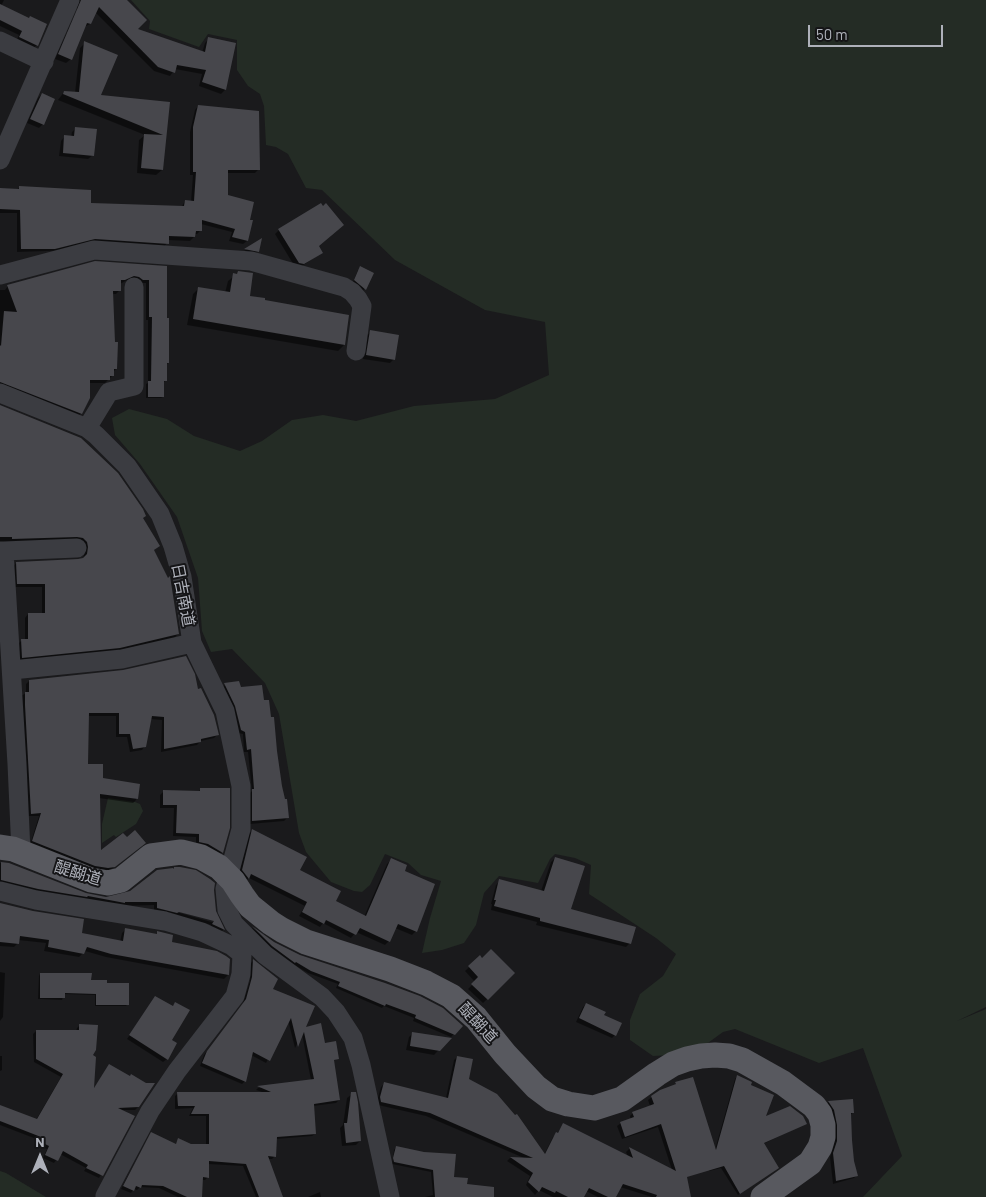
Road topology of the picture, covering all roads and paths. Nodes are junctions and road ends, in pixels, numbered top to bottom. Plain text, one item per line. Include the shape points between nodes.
1 (70, 0) edge
2 (0, 41) edge
3 (44, 62) junction
4 (8, 122) edge
5 (0, 160) edge
6 (0, 275) edge
7 (134, 288) dead end
8 (356, 351) dead end
9 (0, 393) edge
10 (87, 428) junction
11 (77, 548) dead end
12 (2, 551) edge
13 (192, 643) junction
14 (12, 670) junction
15 (10, 850) edge
16 (227, 874) junction
17 (0, 891) edge
18 (105, 1196) edge
19 (390, 1197) edge
20 (763, 1197) edge

1 - 3 street
2 - 3 street
3 - 4 street
4 - 5 street
6 - 8 street via 94,250 262,264 344,286 352,292 362,306
7 - 10 street via 134,386 109,392
9 - 10 street, 日吉南道
10 - 13 street, 日吉南道 via 117,454 160,514 182,577
11 - 12 street
12 - 14 street
13 - 14 street via 122,659
13 - 16 street, 日吉南道 via 225,711 241,786 241,829
14 - 15 street
15 - 16 main road, 醍醐道 via 102,882 121,880 151,856 171,852 201,857
16 - 19 street, 日吉南道 via 224,896 234,924 265,955 322,998 336,1012 352,1038
16 - 20 main road, 醍醐道 via 250,906 282,930 306,942 390,969 452,996 476,1018 536,1087 552,1098 580,1107 607,1105 622,1100 673,1064 701,1056 729,1056 742,1060 783,1083 814,1106 820,1114 823,1136 810,1163
17 - 18 street via 165,921 202,932 242,954 235,996 155,1104

